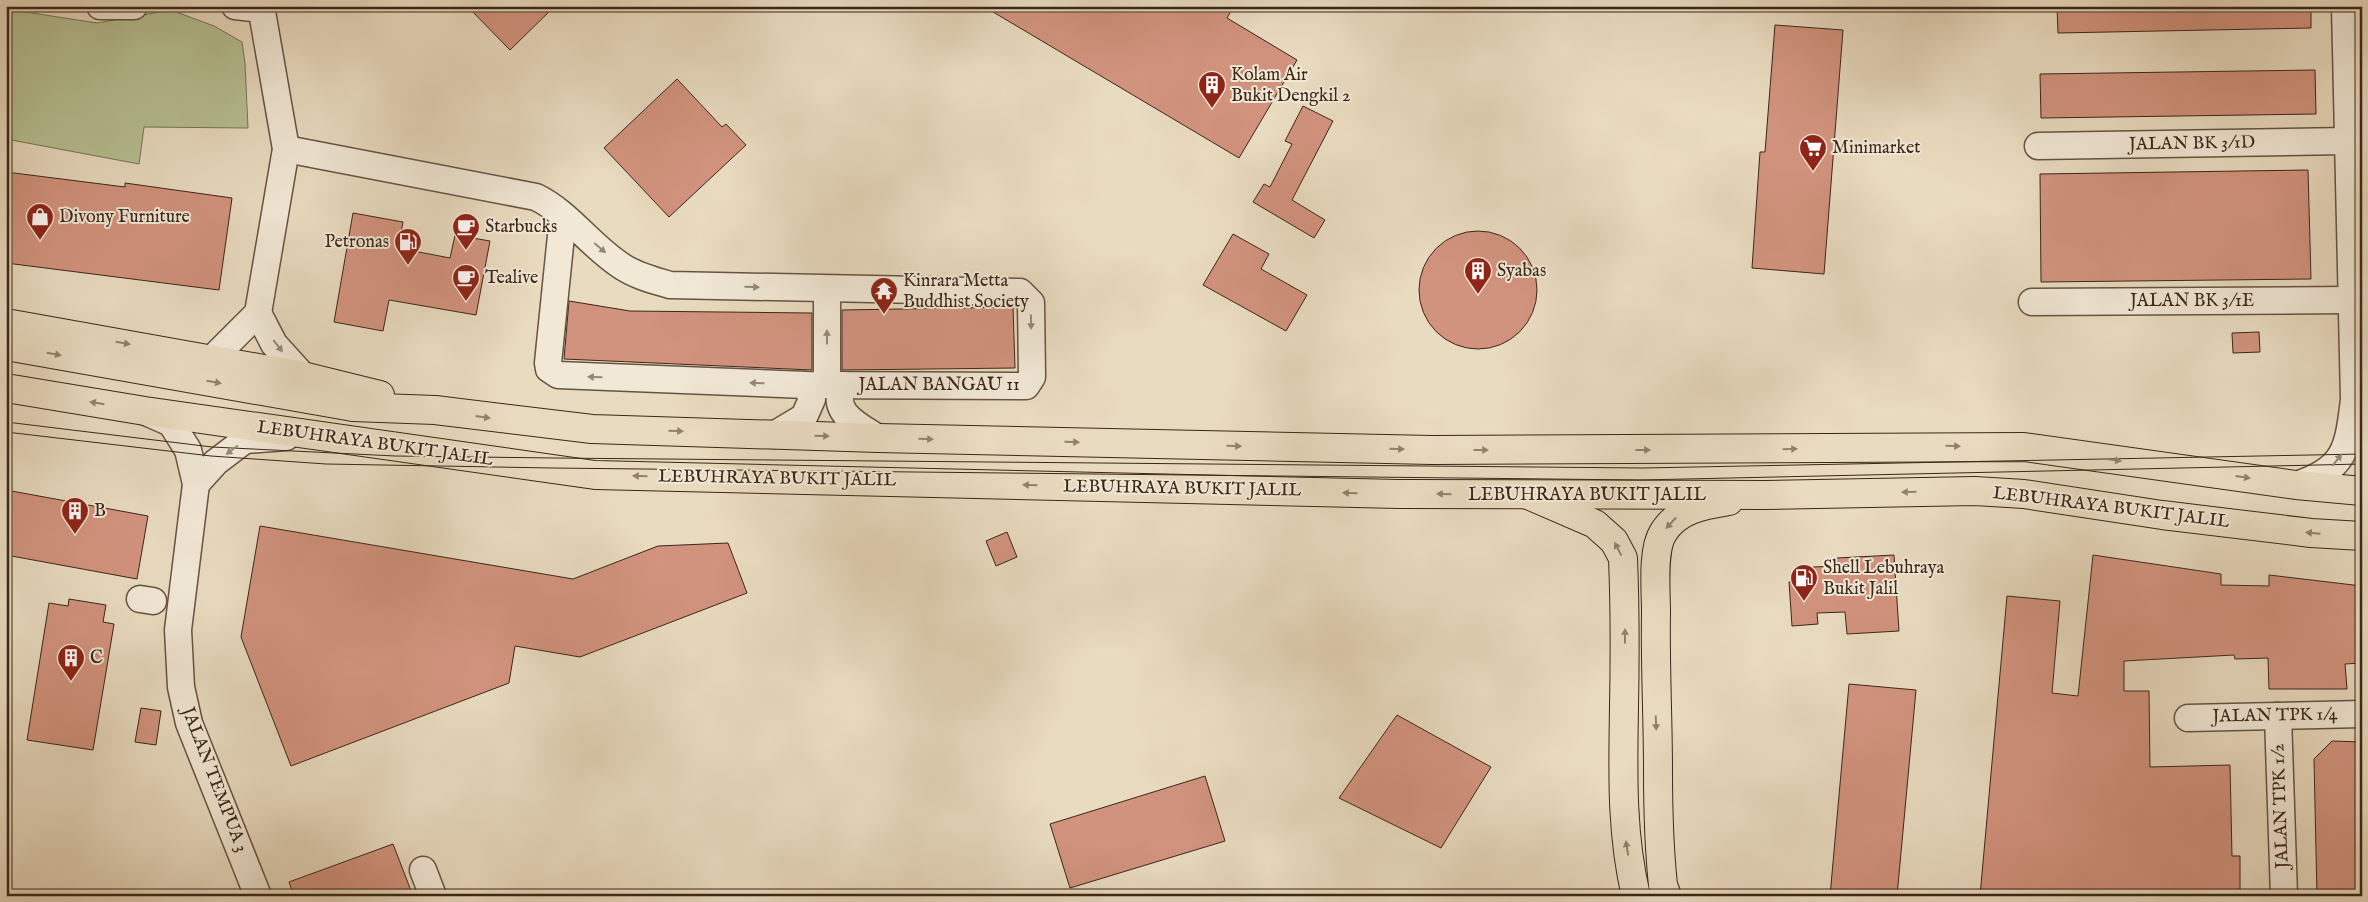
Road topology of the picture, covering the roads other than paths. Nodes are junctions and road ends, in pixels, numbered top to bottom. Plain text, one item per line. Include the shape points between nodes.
1 (100, 6) edge
2 (134, 6) edge
3 (235, 6) edge
4 (2345, 6) edge
5 (261, 7) edge
6 (2353, 71) edge
7 (2347, 142) junction
8 (2038, 146) dead end
9 (286, 150) junction
10 (563, 216) junction
11 (827, 289) junction
12 (2352, 300) junction
13 (2032, 302) dead end
14 (258, 313) junction
15 (6, 323) edge
16 (6, 346) edge
17 (212, 359) junction
18 (303, 376) junction
19 (825, 385) junction
20 (6, 388) edge
21 (2359, 406) edge
22 (435, 410) junction
23 (145, 411) junction
24 (774, 435) junction
25 (330, 437) junction
26 (878, 438) junction
27 (196, 484) junction
28 (2296, 485) junction
29 (2362, 491) edge
30 (1528, 495) junction
31 (1766, 495) junction
32 (2362, 536) edge
33 (1655, 675) junction
34 (1625, 676) junction
35 (2362, 714) edge
36 (2278, 716) junction
37 (2188, 718) dead end
38 (423, 870) dead end
39 (258, 896) edge
40 (433, 896) edge
41 (1636, 896) edge
42 (1667, 896) edge
43 (2284, 896) edge

1 - 2 street
3 - 5 street
4 - 6 street
5 - 9 street
6 - 7 street
7 - 8 street, JALAN BK 3/1D
7 - 12 street
9 - 10 street via 536,197 554,206
9 - 14 street
10 -> 11 street, JALAN BANGAU 11 via 622,266 639,276 670,285
19 -> 10 street, JALAN BANGAU 11 via 558,375 549,369
19 -> 11 street
11 -> 19 street, JALAN BANGAU 11 via 1020,292 1031,303 1032,377 1026,386
12 - 13 street, JALAN BK 3/1E
12 - 21 street
14 - 17 street
14 -> 18 street via 274,344
15 -> 17 main road
16 -> 22 main road via 353,407
17 - 18 main road
18 - 22 main road
19 - 24 street via 812,399 804,418
19 - 26 street via 839,394 840,408 845,417
23 -> 20 main road, LEBUHRAYA BUKIT JALIL
28 -> 21 street via 2317,478 2342,455
22 -> 24 main road via 592,428
23 - 25 main road, LEBUHRAYA BUKIT JALIL
23 - 27 street, JALAN TEMPUA 3 via 171,423 188,450
24 -> 26 main road
25 -> 27 street via 245,440 216,462
30 -> 25 main road, LEBUHRAYA BUKIT JALIL via 595,475
26 -> 28 main road via 1432,450 2024,448
27 - 39 street, JALAN TEMPUA 3 via 178,630 181,686 189,723
28 - 29 main road
30 - 31 main road, LEBUHRAYA BUKIT JALIL
34 -> 30 main road via 1623,558 1614,541 1595,524
32 -> 31 main road, LEBUHRAYA BUKIT JALIL via 2172,516 2024,494 1975,491
31 -> 33 main road via 1697,507 1678,516 1662,533 1656,568
33 - 34 main road
33 -> 42 main road via 1658,838
41 -> 34 main road via 1626,846 1623,809
35 - 36 street, JALAN TPK 1/4
36 - 37 street, JALAN TPK 1/4
36 - 43 street, JALAN TPK 1/2
38 - 40 street

